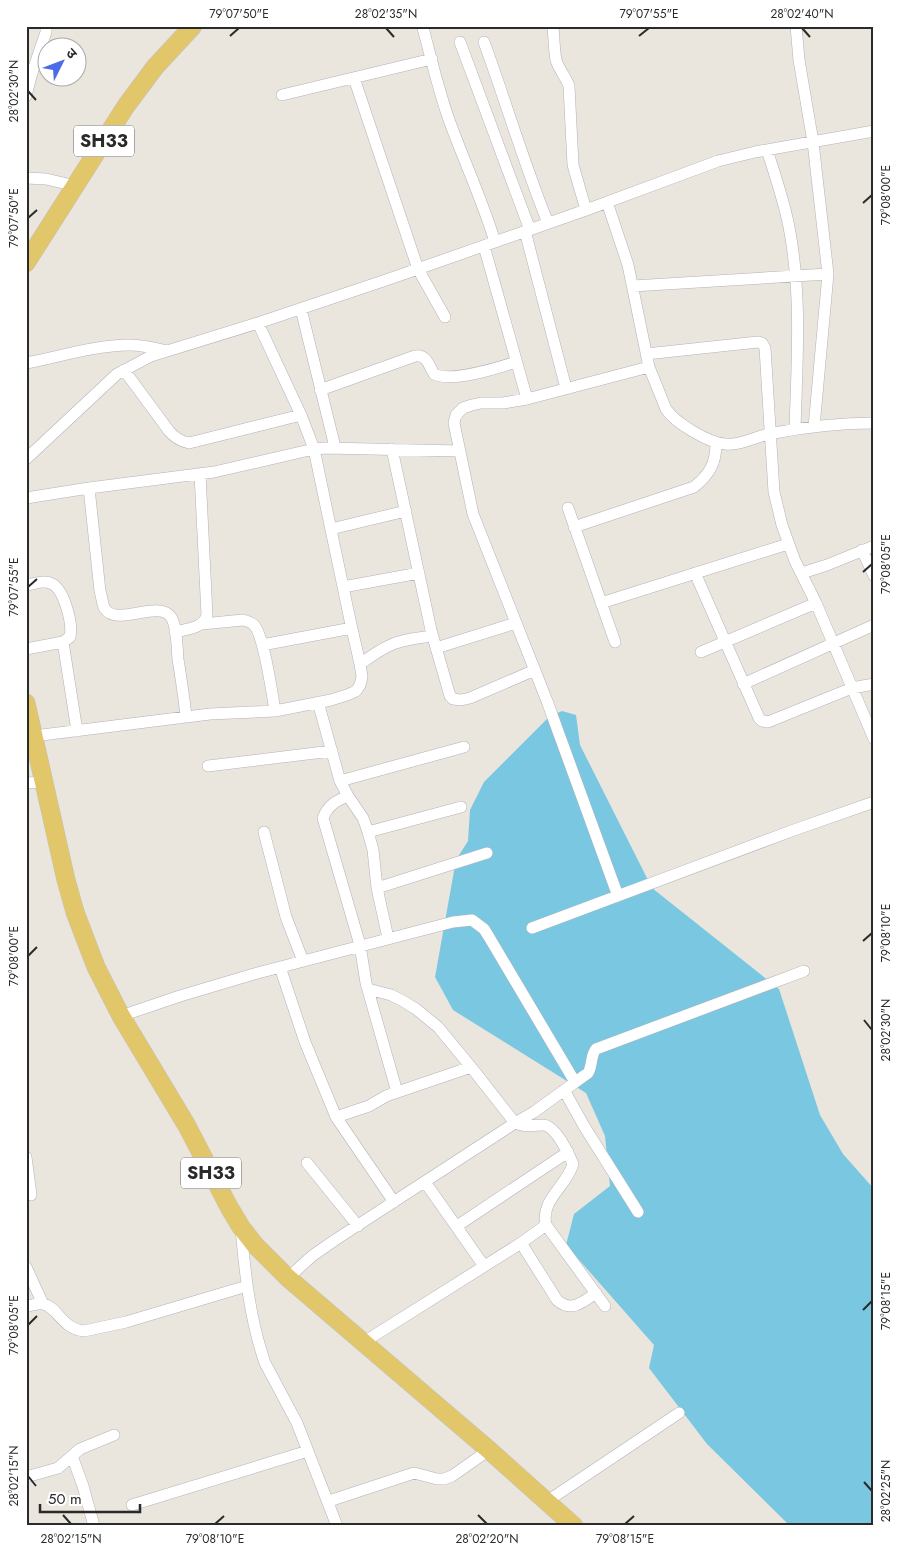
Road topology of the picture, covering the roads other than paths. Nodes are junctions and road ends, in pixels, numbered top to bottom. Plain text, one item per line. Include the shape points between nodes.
1 (46, 26) edge
2 (193, 26) edge
3 (553, 26) edge
4 (796, 26) edge
5 (422, 28) dead end
6 (460, 42) dead end
7 (484, 42) dead end
8 (432, 59) junction
9 (354, 78) junction
10 (282, 95) dead end
11 (26, 96) edge
12 (874, 131) edge
13 (813, 142) junction
14 (767, 150) junction
15 (26, 178) edge
16 (76, 186) junction
17 (608, 202) junction
18 (586, 210) junction
19 (548, 223) junction
20 (528, 230) junction
21 (489, 244) junction
22 (26, 263) edge
23 (418, 269) junction
24 (828, 274) junction
25 (796, 276) junction
26 (632, 286) junction
27 (301, 309) junction
28 (445, 317) dead end
29 (258, 323) junction
30 (169, 351) junction
31 (646, 354) junction
32 (516, 362) junction
33 (26, 363) edge
34 (649, 367) junction
35 (124, 370) junction
36 (566, 388) junction
37 (320, 390) junction
38 (527, 399) junction
39 (301, 415) junction
40 (874, 423) edge
41 (814, 427) junction
42 (795, 429) junction
43 (771, 433) junction
44 (716, 443) junction
45 (335, 447) junction
46 (314, 449) junction
47 (392, 449) junction
48 (460, 451) junction
49 (26, 460) edge
50 (200, 474) junction
51 (89, 488) junction
52 (26, 498) edge
53 (568, 508) dead end
54 (406, 511) junction
55 (574, 527) junction
56 (331, 529) junction
57 (788, 544) junction
58 (874, 546) edge
59 (862, 550) junction
60 (419, 573) junction
61 (802, 573) junction
62 (695, 574) junction
63 (874, 576) edge
64 (26, 585) edge
65 (343, 587) junction
66 (601, 603) junction
67 (816, 603) junction
68 (516, 623) junction
69 (202, 624) junction
70 (874, 625) edge
71 (352, 628) junction
72 (175, 632) junction
73 (433, 636) junction
74 (63, 642) junction
75 (615, 642) dead end
76 (724, 642) junction
77 (833, 643) junction
78 (262, 644) junction
79 (436, 648) junction
80 (26, 649) edge
81 (701, 652) dead end
82 (360, 664) junction
83 (535, 670) junction
84 (743, 684) junction
85 (874, 684) edge
86 (852, 688) junction
87 (318, 702) junction
88 (26, 703) edge
89 (275, 711) junction
90 (186, 716) junction
91 (77, 731) junction
92 (34, 736) junction
93 (874, 739) edge
94 (464, 747) dead end
95 (332, 751) junction
96 (208, 766) dead end
97 (340, 780) junction
98 (35, 782) edge
99 (348, 796) junction
100 (874, 802) edge
101 (461, 807) dead end
102 (264, 832) dead end
103 (368, 832) junction
104 (487, 853) dead end
105 (377, 888) junction
106 (618, 896) junction
107 (532, 928) dead end
108 (388, 938) junction
109 (360, 946) junction
110 (303, 961) junction
111 (280, 967) junction
112 (804, 971) dead end
113 (368, 989) junction
114 (121, 1016) junction
115 (472, 1067) junction
116 (575, 1082) junction
117 (564, 1090) junction
118 (397, 1092) junction
119 (336, 1117) junction
120 (515, 1122) junction
121 (568, 1152) junction
122 (26, 1157) edge
123 (307, 1163) dead end
124 (425, 1182) junction
125 (31, 1195) dead end
126 (394, 1202) junction
127 (638, 1212) dead end
128 (546, 1225) junction
129 (358, 1226) junction
130 (456, 1226) junction
131 (241, 1227) junction
132 (521, 1243) junction
133 (484, 1266) junction
134 (26, 1267) edge
135 (288, 1278) junction
136 (247, 1286) junction
137 (596, 1294) junction
138 (43, 1304) junction
139 (26, 1306) edge
140 (605, 1306) dead end
141 (364, 1342) junction
142 (679, 1413) dead end
143 (114, 1435) dead end
144 (489, 1450) junction
145 (308, 1451) junction
146 (72, 1456) junction
147 (26, 1477) edge
148 (329, 1501) junction
149 (546, 1502) junction
150 (132, 1505) dead end
151 (94, 1526) edge
152 (337, 1526) edge
153 (574, 1526) edge

1 - 11 street
2 - 16 main road, SH33 via 155,67
3 - 18 street via 556,60 569,86 573,165
4 - 13 street
5 - 8 street
6 - 20 street
7 - 19 street
8 - 9 street
8 - 21 street via 448,116 483,205
9 - 10 street
9 - 23 street
12 - 13 street
13 - 14 street
13 - 24 street
14 - 17 street via 718,161
14 - 25 street via 789,225
15 - 16 street
16 - 22 main road, SH33
17 - 18 street
17 - 26 street
18 - 19 street
19 - 20 street
20 - 21 street
20 - 36 street
21 - 23 street
21 - 32 street
23 - 27 street
23 - 28 street
24 - 25 street
24 - 41 street
25 - 26 street
25 - 42 street
26 - 31 street
27 - 29 street
27 - 37 street
29 - 30 street
29 - 39 street
30 - 33 street via 144,346 116,346
30 - 35 street
31 - 34 street
31 - 43 street via 762,343 766,354
32 - 37 street via 446,378 434,374 420,355
32 - 38 street
34 - 36 street
34 - 44 street via 670,415
35 - 39 street via 169,431 181,441 189,443
35 - 49 street
36 - 38 street
37 - 45 street
38 - 48 street via 463,408 454,423
39 - 46 street
40 - 41 street
41 - 42 street
42 - 43 street
43 - 44 street via 736,443
43 - 57 street via 774,492
44 - 55 street via 714,464 694,487
45 - 46 street
45 - 47 street
46 - 50 street
46 - 56 street
47 - 48 street
47 - 54 street
48 - 68 street via 473,514
50 - 51 street
50 - 69 street via 207,614
51 - 52 street
51 - 72 street via 104,608 119,615 148,611 167,613
53 - 55 street
54 - 56 street
54 - 60 street
55 - 66 street
56 - 65 street
57 - 61 street
57 - 62 street
58 - 59 street
59 - 61 street
59 - 63 street
60 - 65 street
60 - 73 street
61 - 67 street
62 - 66 street
62 - 76 street
64 - 74 street via 52,583 61,592 72,629
65 - 71 street
66 - 75 street
67 - 76 street
67 - 77 street
68 - 79 street
68 - 83 street
69 - 72 street
69 - 78 street via 248,621 254,626
70 - 77 street
71 - 78 street
71 - 82 street
72 - 90 street
73 - 79 street
73 - 82 street via 387,645
74 - 80 street
74 - 91 street
76 - 81 street
76 - 84 street
77 - 84 street
77 - 86 street
78 - 89 street
79 - 83 street via 453,699 470,698
82 - 87 street via 362,677 356,691
83 - 106 street
84 - 86 street via 759,718 768,722
85 - 86 street
86 - 93 street
87 - 89 street
87 - 95 street
88 - 92 main road, SH33
89 - 90 street
90 - 91 street
91 - 92 street
92 - 98 main road, SH33
94 - 97 street
95 - 96 street
95 - 97 street
97 - 99 street
98 - 114 main road, SH33 via 56,839 75,912 96,967
99 - 103 street
99 - 109 street via 329,806 323,818
100 - 106 street
101 - 103 street
102 - 110 street via 284,910
103 - 105 street
104 - 105 street
105 - 108 street
106 - 107 street
108 - 109 street
108 - 116 street via 453,922 472,920 478,924 489,937
109 - 110 street
109 - 113 street
110 - 111 street
111 - 114 street
111 - 119 street via 305,1042
112 - 116 street via 602,1045 592,1054 592,1068
113 - 115 street via 391,995 416,1009 438,1027
113 - 118 street
114 - 131 main road, SH33 via 187,1126
115 - 118 street
115 - 120 street
116 - 117 street
117 - 120 street
117 - 127 street
118 - 119 street
119 - 126 street
120 - 121 street via 531,1127 548,1126
120 - 124 street
121 - 128 street via 573,1164 546,1208
121 - 130 street
122 - 125 street
123 - 129 street
124 - 126 street
124 - 130 street
126 - 129 street
128 - 132 street
128 - 137 street
129 - 135 street via 312,1256
130 - 133 street
131 - 135 main road, SH33
131 - 136 street
132 - 133 street
132 - 137 street via 563,1305 580,1304
133 - 141 street
134 - 138 street
135 - 141 main road, SH33
136 - 138 street via 126,1322 84,1331 70,1328
136 - 145 street via 265,1363
137 - 140 street
138 - 139 street
141 - 144 main road, SH33
142 - 149 street
143 - 146 street via 80,1448
144 - 148 street via 444,1479 436,1480 414,1473
144 - 149 main road, SH33
145 - 148 street
145 - 150 street
146 - 147 street via 58,1468
146 - 151 street
148 - 152 street
149 - 153 main road, SH33

